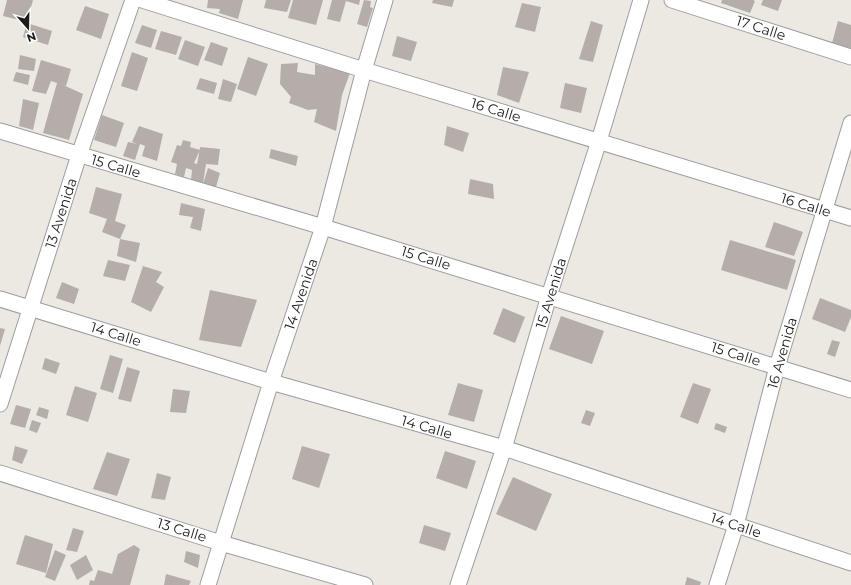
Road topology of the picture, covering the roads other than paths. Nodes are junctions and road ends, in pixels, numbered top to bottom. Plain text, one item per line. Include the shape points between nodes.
1 (133, 0) edge
2 (142, 0) edge
3 (385, 0) edge
4 (641, 0) edge
5 (672, 0) edge
6 (851, 57) edge
7 (364, 70) junction
8 (851, 123) edge
9 (0, 131) edge
10 (599, 141) junction
11 (79, 155) junction
12 (825, 210) junction
13 (851, 218) edge
14 (323, 227) junction
15 (549, 296) junction
16 (0, 299) edge
17 (31, 308) junction
18 (778, 367) junction
19 (271, 382) junction
20 (851, 390) edge
21 (0, 404) edge
22 (504, 448) junction
23 (0, 474) edge
24 (736, 525) junction
25 (221, 542) junction
26 (851, 563) edge
27 (208, 585) edge
28 (365, 585) edge
29 (458, 585) edge
30 (718, 585) edge

1 - 11 street, 13 Avenida
2 - 7 street, 16 Calle
3 - 7 street, 14 Avenida
4 - 10 street, 15 Avenida
5 - 6 street, 17 Calle
7 - 10 street, 16 Calle
7 - 14 street, 14 Avenida
8 - 12 street, 16 Avenida
9 - 11 street, 15 Calle
10 - 12 street, 16 Calle
10 - 15 street, 15 Avenida
11 - 14 street, 15 Calle
11 - 17 street, 13 Avenida
12 - 13 street, 16 Calle
12 - 18 street, 16 Avenida
14 - 15 street, 15 Calle
14 - 19 street, 14 Avenida
15 - 18 street, 15 Calle
15 - 22 street, 15 Avenida
16 - 17 street, 14 Calle
17 - 19 street, 14 Calle
17 - 21 street, 13 Avenida
18 - 20 street, 15 Calle
18 - 24 street, 16 Avenida
19 - 22 street, 14 Calle
19 - 25 street, 14 Avenida
22 - 24 street, 14 Calle
22 - 29 street, 15 Avenida
23 - 25 street, 13 Calle
24 - 26 street, 14 Calle
24 - 30 street, 16 Avenida
25 - 27 street, 14 Avenida
25 - 28 street, 13 Calle

